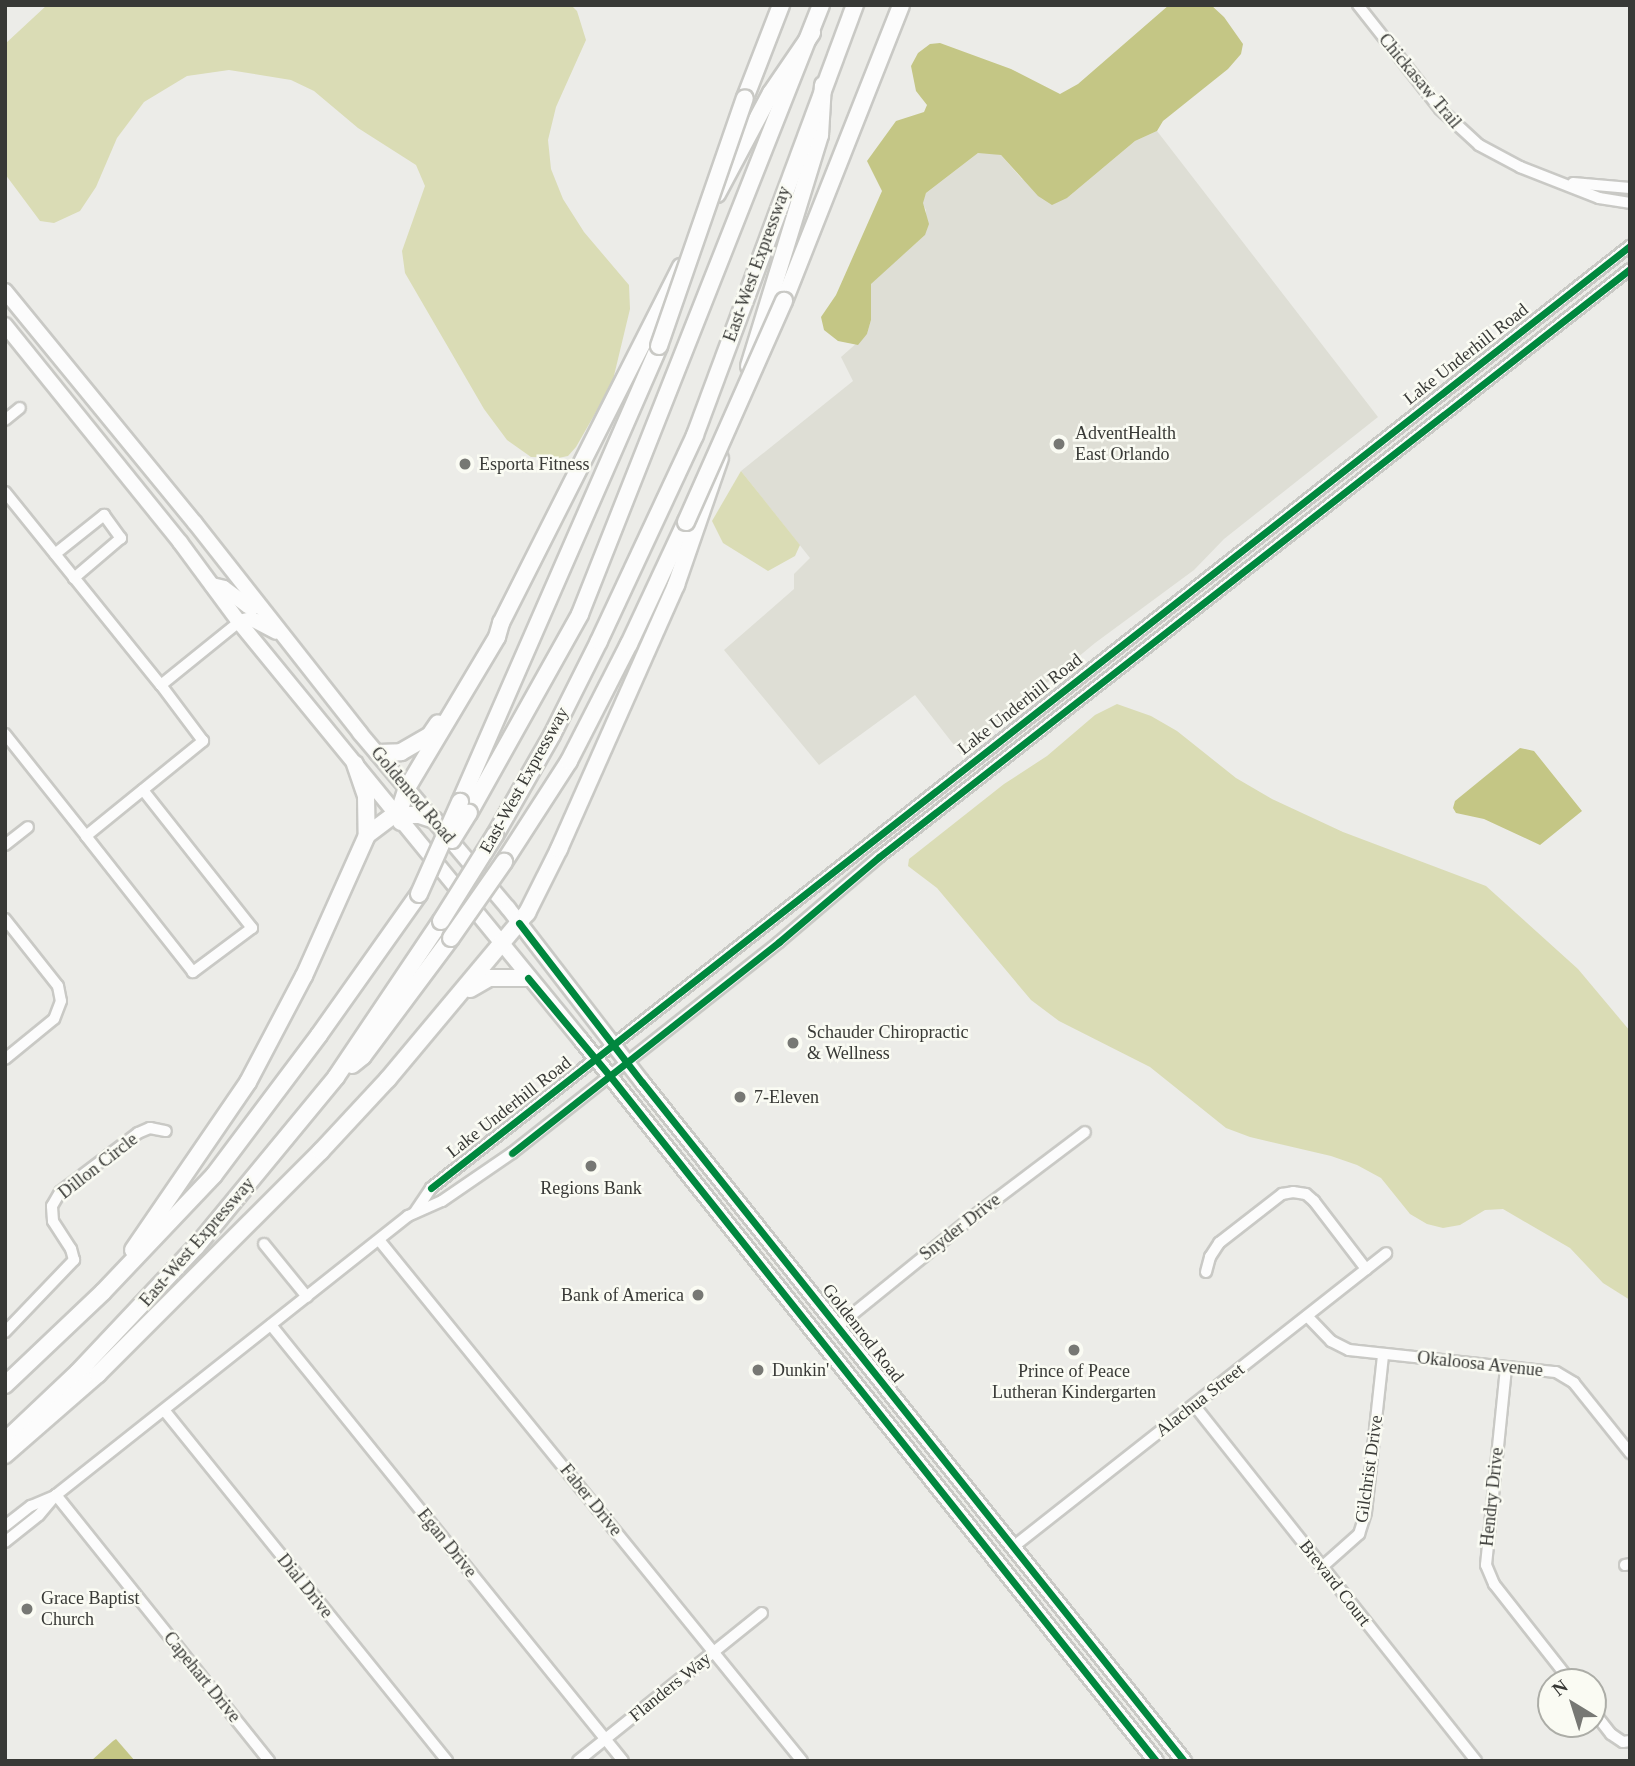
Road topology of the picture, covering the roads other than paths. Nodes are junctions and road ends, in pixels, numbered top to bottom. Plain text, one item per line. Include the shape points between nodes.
1 (781, 5) edge
2 (821, 5) edge
3 (855, 5) edge
4 (901, 5) edge
5 (1357, 5) edge
6 (812, 33) junction
7 (823, 85) junction
8 (1567, 183) junction
9 (1630, 188) edge
10 (1629, 204) edge
11 (1630, 246) edge
12 (1630, 269) edge
13 (5, 291) edge
14 (5, 325) edge
15 (20, 408) dead end
16 (5, 420) edge
17 (1399, 426) junction
18 (1380, 464) junction
19 (5, 492) edge
20 (1288, 514) junction
21 (55, 554) junction
22 (1266, 554) junction
23 (74, 578) junction
24 (212, 585) junction
25 (259, 606) junction
26 (239, 622) junction
27 (501, 623) junction
28 (283, 636) junction
29 (161, 685) junction
30 (1039, 710) junction
31 (1027, 719) junction
32 (1044, 728) junction
33 (5, 734) edge
34 (378, 753) junction
35 (355, 764) junction
36 (407, 788) junction
37 (143, 790) junction
38 (465, 808) junction
39 (398, 816) junction
40 (434, 820) junction
41 (28, 827) dead end
42 (367, 835) junction
43 (86, 836) junction
44 (5, 845) edge
45 (5, 919) edge
46 (519, 923) junction
47 (500, 944) junction
48 (528, 978) junction
49 (459, 997) junction
50 (612, 1044) junction
51 (596, 1058) junction
52 (5, 1059) edge
53 (626, 1062) junction
54 (610, 1076) junction
55 (336, 1077) junction
56 (166, 1131) dead end
57 (1085, 1132) dead end
58 (415, 1212) junction
59 (379, 1240) junction
60 (264, 1244) dead end
61 (1386, 1253) dead end
62 (1366, 1269) junction
63 (1206, 1272) dead end
64 (103, 1292) junction
65 (783, 1294) junction
66 (307, 1297) junction
67 (1307, 1316) junction
68 (271, 1325) junction
69 (838, 1325) junction
70 (5, 1332) edge
71 (1383, 1354) junction
72 (839, 1363) junction
73 (1506, 1368) junction
74 (5, 1385) edge
75 (1194, 1405) junction
76 (164, 1410) junction
77 (903, 1410) junction
78 (5, 1441) edge
79 (1630, 1453) edge
80 (5, 1455) edge
81 (56, 1495) junction
82 (958, 1512) junction
83 (5, 1526) edge
84 (5, 1542) edge
85 (1013, 1547) junction
86 (1322, 1567) junction
87 (1006, 1572) junction
88 (1064, 1610) junction
89 (762, 1613) dead end
90 (714, 1652) junction
91 (1560, 1668) edge
92 (1607, 1729) edge
93 (604, 1740) junction
94 (1630, 1741) edge
95 (269, 1761) edge
96 (447, 1761) edge
97 (578, 1761) edge
98 (622, 1761) edge
99 (802, 1761) edge
100 (1156, 1761) edge
101 (1184, 1761) edge
102 (1476, 1761) edge

1 - 38 highway, bridge via 659,346
2 - 6 highway, East-West Expressway
3 - 7 highway, East-West Expressway
4 - 55 highway, bridge via 784,301 629,644 569,761 504,862 363,1056
5 - 8 street, Chickasaw Trail via 1460,130 1503,159
6 - 27 highway via 771,93 730,169
6 - 38 highway, East-West Expressway via 580,614
7 - 46 highway via 820,135 702,514 676,585 559,849
7 - 55 highway, East-West Expressway, bridge via 695,435 599,640 495,835
8 - 9 street, Chickasaw Trail
8 - 10 street, Chickasaw Trail via 1599,198
11 - 17 street, Lake Underhill Road
12 - 18 street, Lake Underhill Road
13 - 25 main road, Goldenrod Road
14 - 24 main road, Goldenrod Road
15 - 16 street
17 - 18 street
17 - 20 street, Lake Underhill Road
18 - 22 street, Lake Underhill Road
19 - 21 street
20 - 22 street
20 - 30 street, Lake Underhill Road
21 - 23 street
21 - 23 street via 104,515 121,538
22 - 32 street, Lake Underhill Road
23 - 29 street
24 - 25 main road via 248,606
24 - 26 main road, Goldenrod Road
25 - 28 main road, Goldenrod Road
26 - 28 main road via 256,621
26 - 29 street
26 - 35 main road, Goldenrod Road
27 - 34 highway via 430,735 401,752
27 - 36 highway
28 - 34 main road, Goldenrod Road
29 - 37 street via 203,741
30 - 31 street, Lake Underhill Road
30 - 32 street
31 - 32 street
31 - 50 street, Lake Underhill Road
32 - 53 street, Lake Underhill Road
33 - 43 street
34 - 36 main road, Goldenrod Road
35 - 39 main road, Goldenrod Road
35 - 42 highway via 366,796
36 - 39 highway
36 - 40 main road, Goldenrod Road
37 - 43 street
37 - 43 street via 251,928 193,972
38 - 64 highway, East-West Expressway, bridge via 419,894 319,1035 214,1175
39 - 40 highway
39 - 42 highway
39 - 47 main road, Goldenrod Road
40 - 46 main road, Goldenrod Road
41 - 44 street
42 - 64 highway via 304,976 248,1082
45 - 52 street via 58,986 61,1001 54,1019
46 - 47 highway
46 - 50 main road, Goldenrod Road
47 - 48 main road, Goldenrod Road
47 - 49 highway
48 - 49 highway via 489,978
48 - 51 main road, Goldenrod Road
49 - 80 highway via 259,1214 98,1374
50 - 51 street, Lake Underhill Road
50 - 53 main road, Goldenrod Road
51 - 54 main road, Goldenrod Road
51 - 58 street, Lake Underhill Road via 431,1188
53 - 54 street, Lake Underhill Road
53 - 69 main road, Goldenrod Road
54 - 58 street, Lake Underhill Road via 477,1178
54 - 65 main road, Goldenrod Road
55 - 78 highway, East-West Expressway via 188,1256
56 - 70 street, Dillon Circle via 150,1128 138,1133 60,1192 52,1206 53,1221 74,1260
57 - 69 street, Snyder Drive
58 - 59 street, Lake Underhill Road
59 - 66 street, Lake Underhill Road
59 - 90 street, Faber Drive
60 - 66 street
61 - 62 street, Alachua Street
62 - 63 street via 1314,1201 1293,1192 1282,1194 1219,1243
62 - 67 street, Alachua Street
64 - 74 highway, East-West Expressway
65 - 69 main road via 803,1305 815,1321
65 - 72 main road, Goldenrod Road
66 - 68 street, Lake Underhill Road
67 - 71 street, Okaloosa Avenue via 1340,1345
67 - 75 street, Alachua Street
68 - 76 street, Lake Underhill Road
68 - 93 street, Egan Drive
69 - 77 main road, Goldenrod Road
71 - 73 street, Okaloosa Avenue
71 - 86 street, Gilchrist Drive via 1366,1513 1359,1534
72 - 77 main road via 861,1370 894,1411
72 - 82 main road, Goldenrod Road
73 - 79 street, Okaloosa Avenue via 1556,1372 1574,1383
73 - 91 street, Hendry Drive via 1486,1564 1494,1584
75 - 85 street, Alachua Street
75 - 86 street, Brevard Court
76 - 81 street, Lake Underhill Road
76 - 96 street, Dial Drive
77 - 85 main road, Goldenrod Road
81 - 83 street, Lake Underhill Road via 31,1506
81 - 84 street, Lake Underhill Road
81 - 95 street, Capehart Drive
82 - 85 main road via 990,1540
82 - 87 main road, Goldenrod Road
85 - 88 main road, Goldenrod Road
86 - 102 street, Brevard Court
87 - 88 main road via 1024,1574 1041,1596
87 - 100 main road, Goldenrod Road
88 - 101 main road, Goldenrod Road
89 - 90 street, Flanders Way
90 - 93 street, Flanders Way
90 - 99 street, Faber Drive
92 - 94 street via 1623,1742
93 - 97 street, Flanders Way
93 - 98 street, Egan Drive

